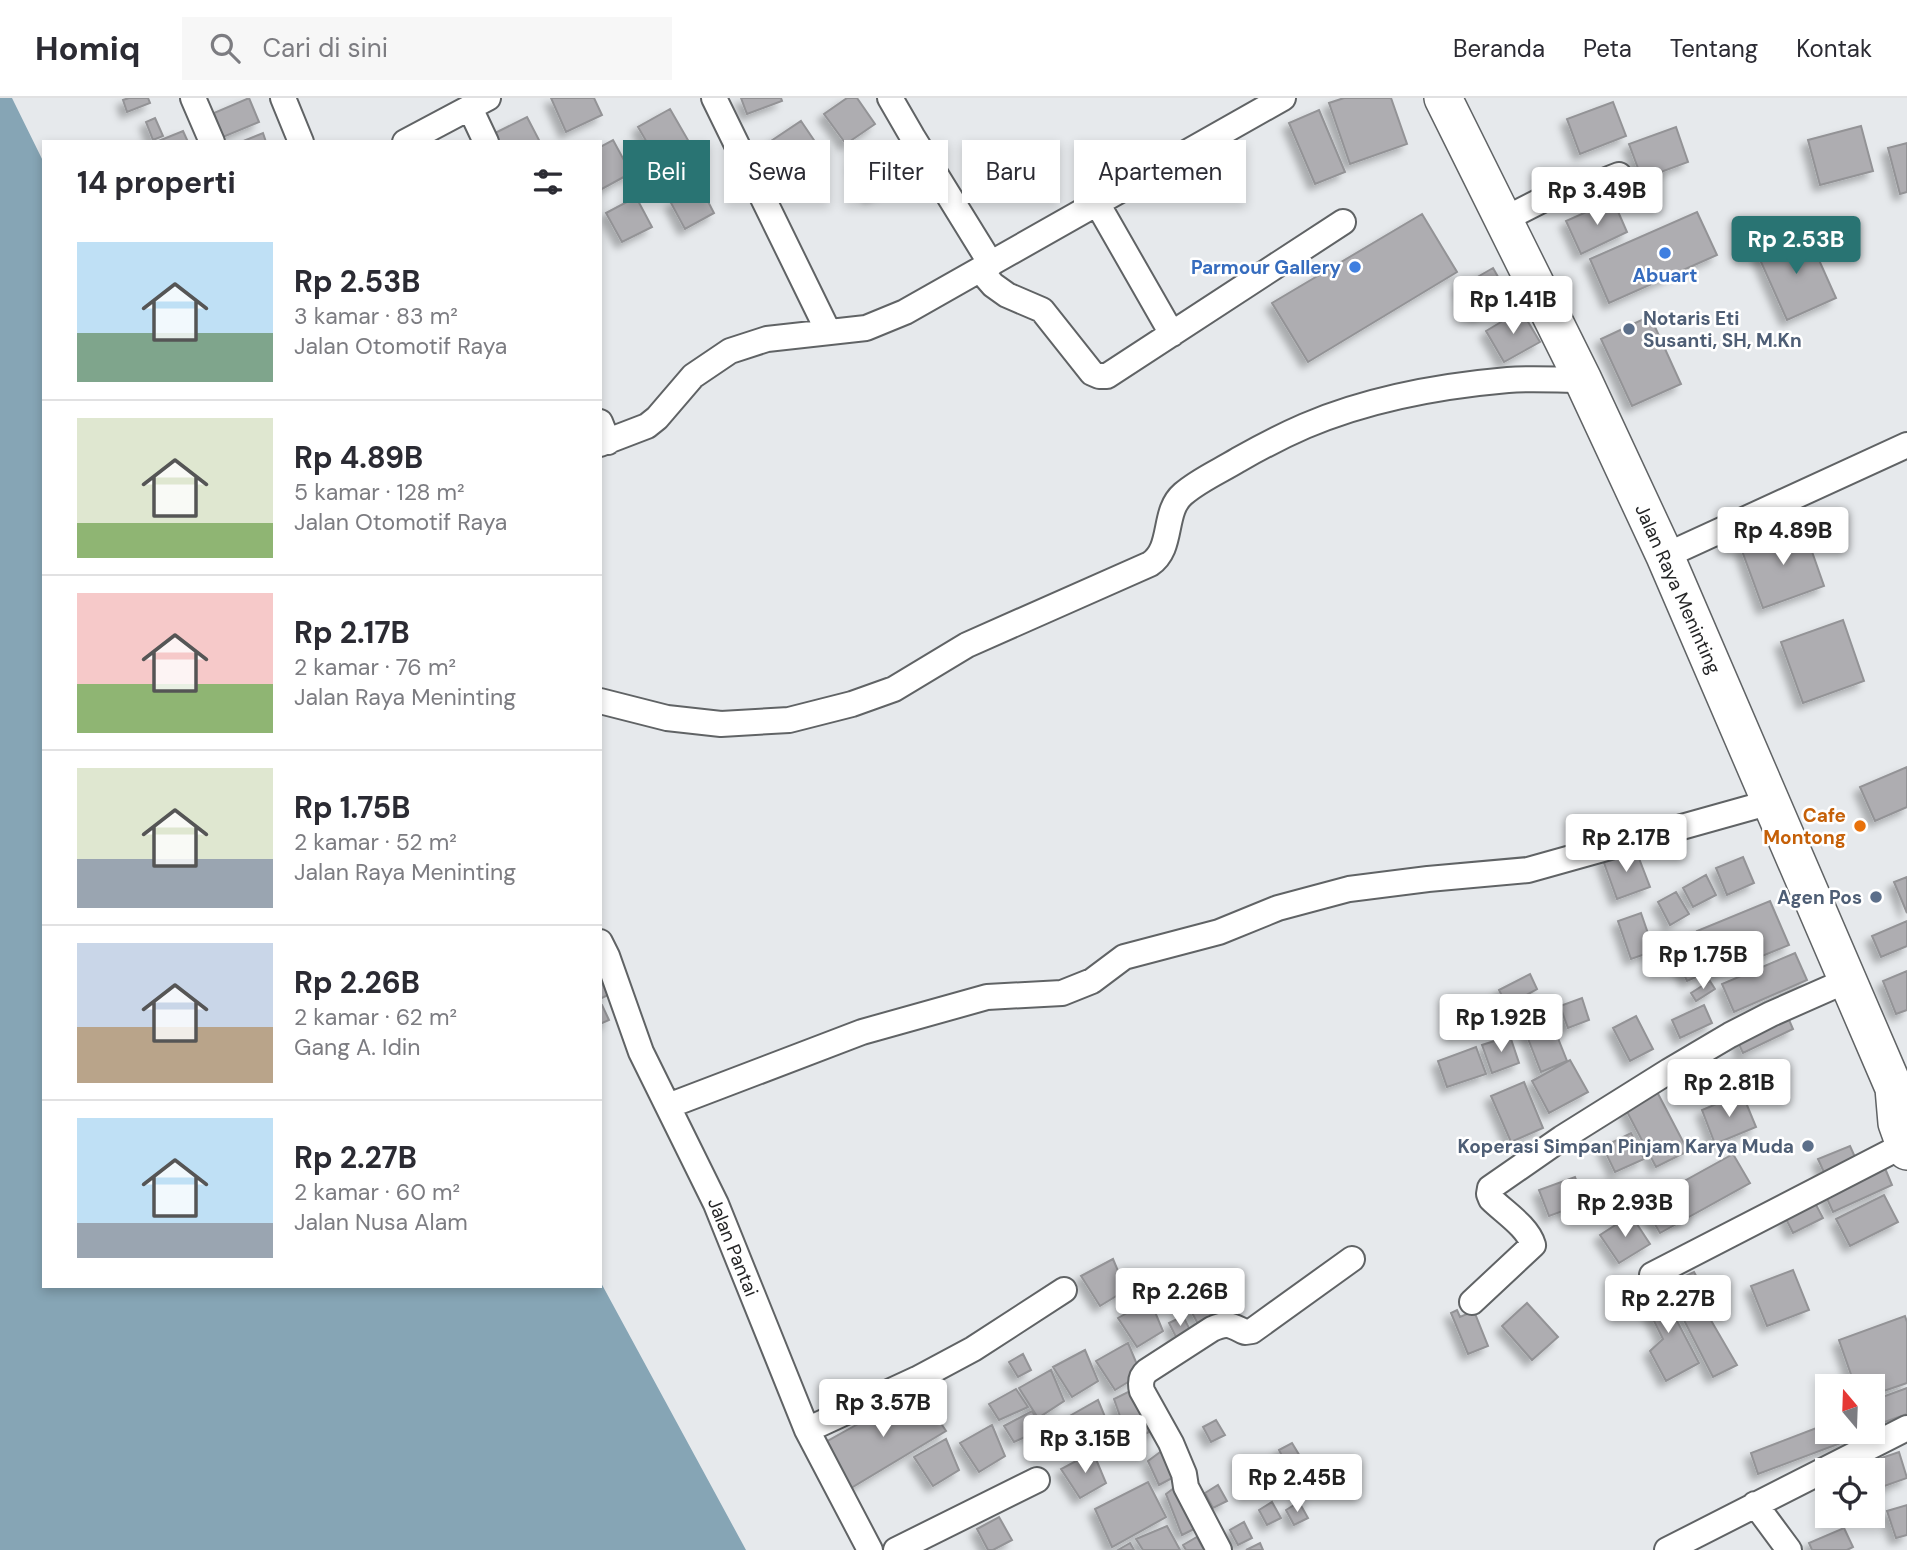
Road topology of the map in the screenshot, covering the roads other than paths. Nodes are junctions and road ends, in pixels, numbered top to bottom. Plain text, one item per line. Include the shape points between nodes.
1 (193, 98) edge
2 (283, 98) edge
3 (714, 98) edge
4 (890, 98) edge
5 (1283, 98) edge
6 (1443, 98) edge
7 (479, 103) edge
8 (211, 140) edge
9 (300, 140) edge
10 (409, 140) edge
11 (485, 140) edge
12 (1209, 140) edge
13 (1619, 174) dead end
14 (1097, 203) joint
15 (1503, 220) junction
16 (1343, 222) dead end
17 (986, 267) junction
18 (828, 331) junction
19 (1172, 334) junction
20 (1583, 380) junction
21 (603, 436) edge
22 (1907, 445) edge
23 (1665, 556) junction
24 (602, 702) edge
25 (1771, 802) junction
26 (602, 946) edge
27 (1848, 980) junction
28 (1900, 1096) edge
29 (668, 1106) junction
30 (1906, 1148) edge
31 (1352, 1259) dead end
32 (1652, 1275) dead end
33 (1064, 1290) dead end
34 (1472, 1302) dead end
35 (1907, 1428) edge
36 (807, 1430) junction
37 (1037, 1480) dead end
38 (1755, 1504) junction
39 (870, 1550) edge
40 (896, 1550) edge
41 (1219, 1550) edge
42 (1667, 1550) edge
43 (1788, 1550) edge

1 - 8 street
2 - 9 street
3 - 18 street
4 - 17 street
5 - 12 street
6 - 15 highway, Jalan Raya Meninting
7 - 10 street
7 - 11 street
13 - 15 street via 1586,188 1560,191
14 - 17 street
14 - 19 street
15 - 20 highway, Jalan Raya Meninting
16 - 19 street
17 - 18 street via 905,313 866,328
17 - 19 street via 993,285 1042,310 1099,376 1107,376
18 - 21 street via 767,339 730,351 692,376 647,426
20 - 23 highway, Jalan Raya Meninting
20 - 24 street via 1510,380 1445,388 1380,400 1304,426 1181,495 1163,550 1150,564 967,645 894,689 852,704 789,720 721,724 667,718
22 - 23 street
23 - 25 highway, Jalan Raya Meninting
25 - 27 highway, Jalan Raya Meninting
25 - 29 street via 1528,870 1349,889 1278,908 1219,932 1124,957 1091,981 1062,993 987,997 862,1032
26 - 29 street, Jalan Pantai via 641,1052
27 - 28 highway, Jalan Raya Meninting
27 - 34 street via 1730,1035 1490,1188 1491,1199 1525,1231 1533,1245
28 - 30 highway, Jalan Raya Meninting via 1897,1123
29 - 36 street, Jalan Pantai via 716,1203
30 - 32 street
31 - 41 street via 1252,1331 1223,1324 1142,1377 1142,1391
33 - 36 street via 973,1349
35 - 38 street
36 - 39 street, Jalan Pantai
37 - 40 street
38 - 42 street
38 - 43 street

